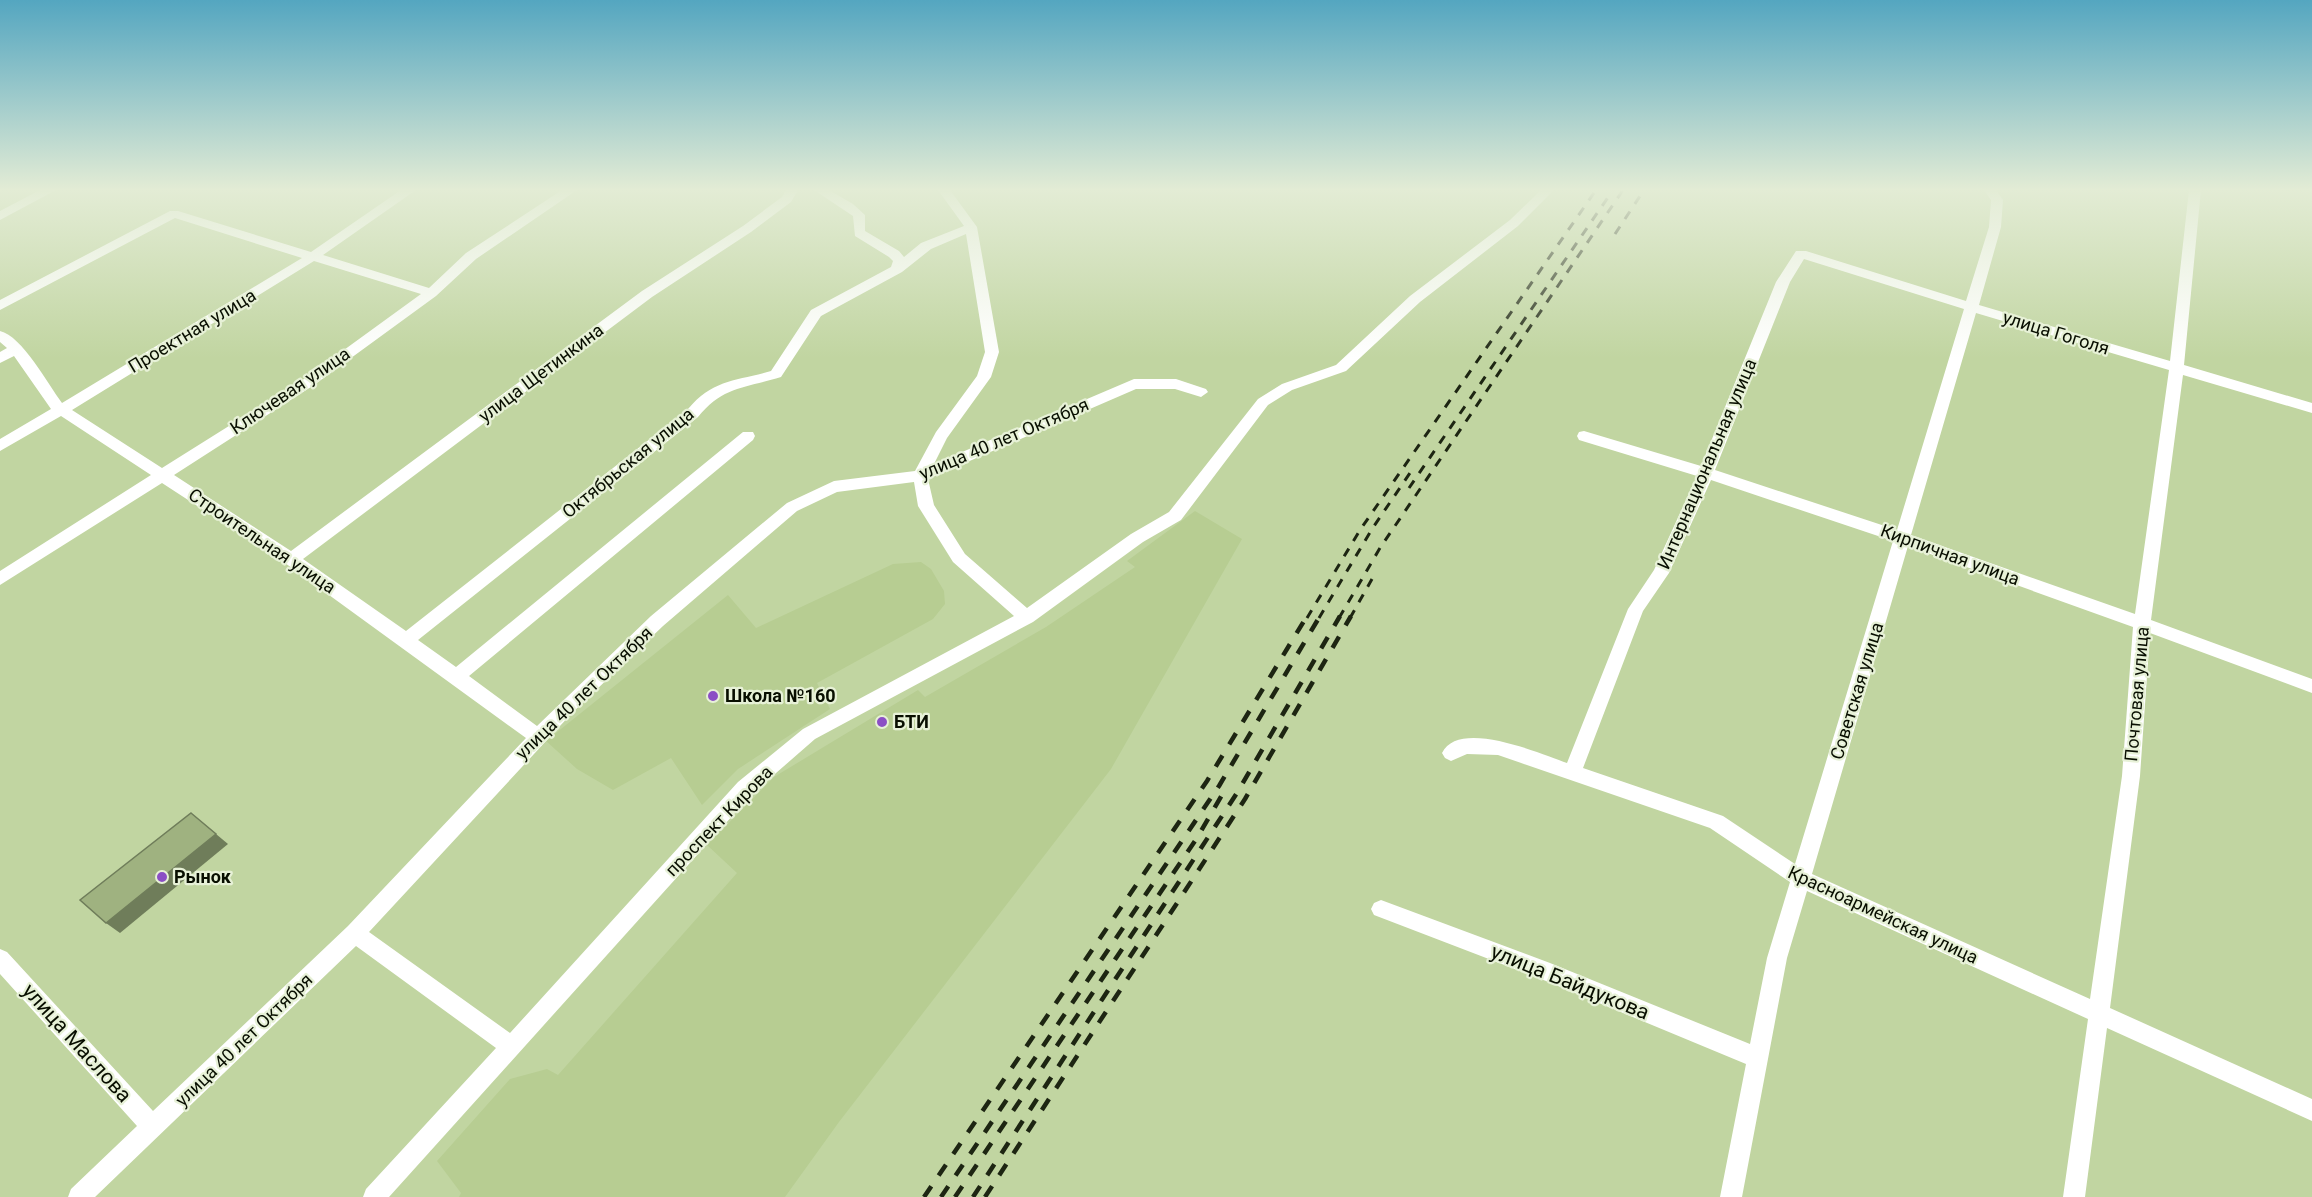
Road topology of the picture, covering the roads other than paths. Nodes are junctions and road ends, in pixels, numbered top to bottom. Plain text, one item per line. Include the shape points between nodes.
1 (114, 246) edge
2 (280, 246) edge
3 (329, 246) edge
4 (486, 246) edge
5 (721, 246) edge
6 (880, 246) edge
7 (926, 246) edge
8 (974, 246) edge
9 (1484, 246) edge
10 (1989, 246) edge
11 (2189, 246) edge
12 (1802, 254) joint
13 (314, 256) junction
14 (897, 269) junction
15 (431, 294) junction
16 (0, 306) edge
17 (1971, 307) junction
18 (0, 335) edge
19 (16, 349) junction
20 (0, 358) edge
21 (2176, 368) junction
22 (1201, 392) dead end
23 (2312, 408) edge
24 (62, 410) junction
25 (748, 436) dead end
26 (1584, 436) dead end
27 (0, 446) edge
28 (1707, 471) junction
29 (163, 475) junction
30 (920, 476) junction
31 (1903, 538) junction
32 (291, 560) junction
33 (0, 579) edge
34 (1028, 617) junction
35 (2142, 624) junction
36 (405, 640) junction
37 (456, 677) junction
38 (2312, 686) edge
39 (537, 736) junction
40 (1451, 753) dead end
41 (1573, 773) junction
42 (1801, 879) junction
43 (1381, 909) dead end
44 (355, 933) junction
45 (0, 959) edge
46 (2100, 1015) junction
47 (512, 1047) junction
48 (1758, 1058) junction
49 (2312, 1110) edge
50 (153, 1127) junction
51 (79, 1197) edge
52 (374, 1197) edge
53 (1731, 1197) edge
54 (2074, 1197) edge

1 - 16 street
2 - 13 street
3 - 13 street, Проектная улица
4 - 15 street, Ключевая улица
5 - 32 street, улица Щетинкина via 646,294
6 - 14 street via 900,261
7 - 14 street, Октябрьская улица
8 - 30 street via 992,352 984,376 941,436
9 - 34 street, проспект Кирова via 1415,299 1341,368 1287,387 1263,402 1175,516 1137,538
10 - 17 street, Советская улица
11 - 21 street, Почтовая улица
12 - 17 street, улица Гоголя
12 - 28 street, Интернациональная улица via 1782,282
13 - 15 street
13 - 24 street, Проектная улица
14 - 36 street, Октябрьская улица via 816,313 776,374 716,388 693,413
15 - 29 street, Ключевая улица via 309,382
17 - 21 street, улица Гоголя
17 - 31 street, Советская улица
18 - 19 street, Строительная улица
19 - 20 street
19 - 24 street, Строительная улица
21 - 23 street, улица Гоголя
21 - 35 street, Почтовая улица
22 - 30 street, улица 40 лет Октября via 1176,384 1134,384
24 - 27 street, Проектная улица
24 - 29 street, Строительная улица
25 - 37 street
26 - 28 street, Кирпичная улица
28 - 31 street, Кирпичная улица
28 - 41 street, Интернациональная улица via 1661,573 1636,609
29 - 32 street, Строительная улица
29 - 33 street, Ключевая улица
30 - 34 street via 926,506 959,558
30 - 39 street, улица 40 лет Октября via 834,487 792,507 657,621
31 - 35 street, Кирпичная улица
31 - 42 street, Советская улица
32 - 36 street, Строительная улица
34 - 47 street, проспект Кирова via 809,734 745,788
35 - 38 street, Кирпичная улица
35 - 46 street, Почтовая улица via 2131,776
36 - 37 street, Строительная улица
37 - 39 street, Строительная улица
39 - 44 street, улица 40 лет Октября
40 - 41 street, Красноармейская улица via 1465,746 1498,747
41 - 42 street, Красноармейская улица via 1716,822
42 - 46 street, Красноармейская улица
42 - 48 street, Советская улица via 1777,958
43 - 48 street, улица Байдукова
44 - 47 street
44 - 50 street, улица 40 лет Октября
45 - 50 street, улица Маслова
46 - 49 street, Красноармейская улица
46 - 54 street, Почтовая улица
47 - 52 street, проспект Кирова
48 - 53 street, Советская улица
50 - 51 street, улица 40 лет Октября

